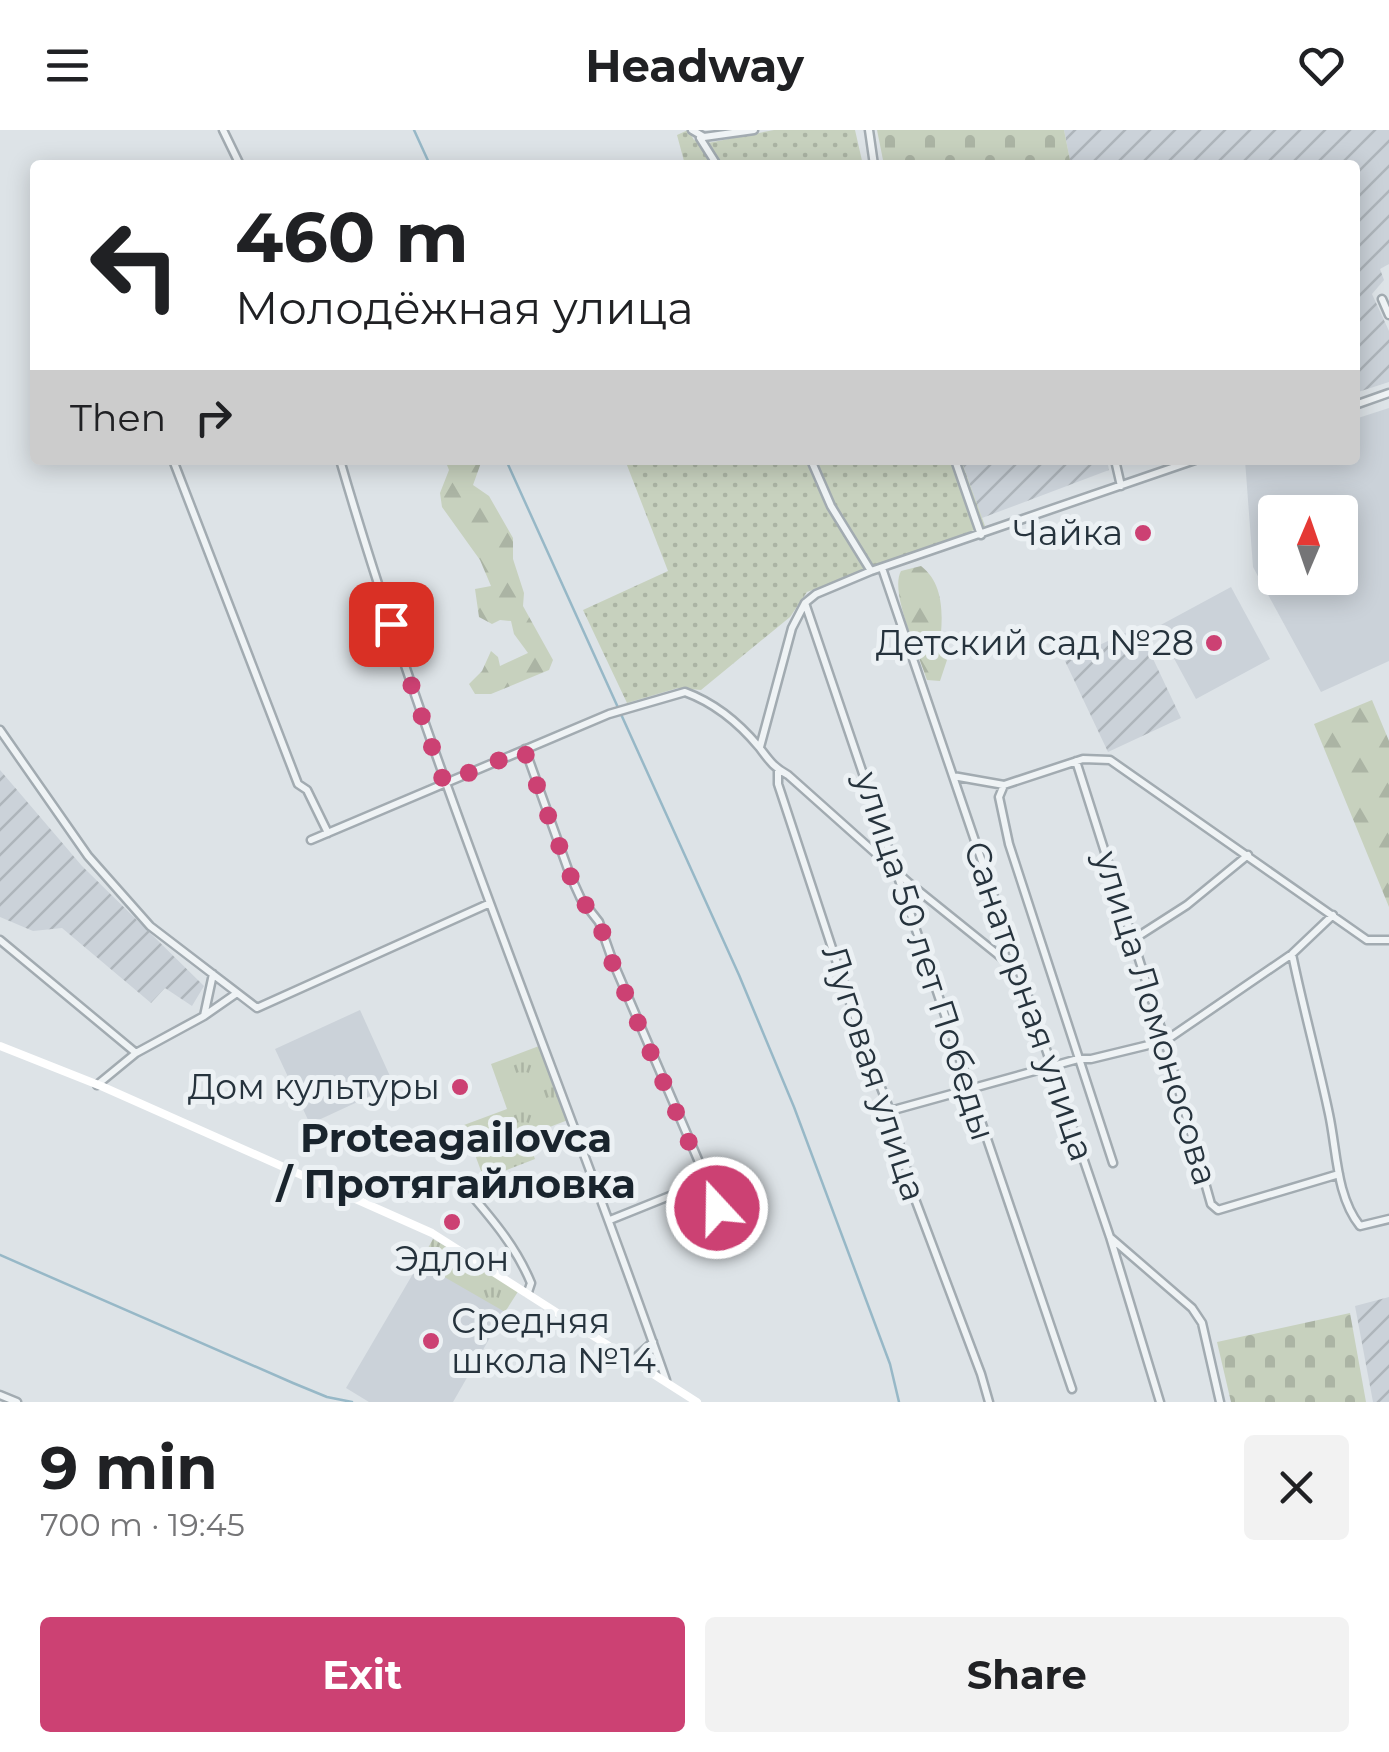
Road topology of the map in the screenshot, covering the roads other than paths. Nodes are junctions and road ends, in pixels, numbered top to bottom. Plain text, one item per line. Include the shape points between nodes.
1 (223, 130) edge
2 (692, 130) edge
3 (754, 130) edge
4 (869, 130) edge
5 (700, 137) junction
6 (238, 160) edge
7 (713, 160) edge
8 (873, 160) edge
9 (1382, 299) dead end
10 (1389, 316) edge
11 (1389, 393) edge
12 (1360, 403) edge
13 (174, 465) edge
14 (341, 465) edge
15 (813, 465) edge
16 (957, 465) edge
17 (1116, 465) edge
18 (1181, 465) edge
19 (1120, 486) junction
20 (980, 535) junction
21 (882, 568) junction
22 (872, 572) junction
23 (805, 603) junction
24 (0, 730) edge
25 (760, 748) junction
26 (524, 750) junction
27 (1079, 760) junction
28 (778, 770) junction
29 (952, 776) junction
30 (444, 783) junction
31 (1004, 786) junction
32 (328, 833) junction
33 (310, 840) dead end
34 (1248, 855) junction
35 (900, 875) junction
36 (488, 904) junction
37 (1333, 915) junction
38 (1134, 939) junction
39 (0, 940) edge
40 (1389, 940) edge
41 (1292, 954) junction
42 (1018, 970) junction
43 (213, 974) junction
44 (237, 992) junction
45 (204, 1016) junction
46 (1165, 1041) junction
47 (0, 1046) edge
48 (136, 1054) junction
49 (1078, 1058) junction
50 (1050, 1066) junction
51 (97, 1084) junction
52 (970, 1091) junction
53 (890, 1111) junction
54 (1113, 1163) dead end
55 (1339, 1174) junction
56 (705, 1176) junction
57 (468, 1192) dead end
58 (1389, 1219) edge
59 (610, 1220) junction
60 (1110, 1237) junction
61 (729, 1240) dead end
62 (528, 1292) junction
63 (652, 1342) junction
64 (634, 1360) junction
65 (666, 1380) junction
66 (1072, 1389) dead end
67 (0, 1395) edge
68 (17, 1402) edge
69 (697, 1402) edge
70 (989, 1402) edge
71 (1160, 1402) edge
72 (1220, 1402) edge

1 - 6 street
2 - 5 street
3 - 5 street
4 - 8 street
5 - 7 street
9 - 10 street
11 - 12 street
13 - 32 street via 298,784
14 - 30 street
15 - 22 street
16 - 20 street
17 - 19 street
18 - 19 street
19 - 20 street
20 - 21 street
21 - 22 street
21 - 29 street, Санаторная улица
22 - 23 street
23 - 25 street via 792,628
23 - 35 street, улица 50 лет Победы
24 - 43 street via 88,856 150,926
25 - 26 street via 722,711 686,692 609,714
25 - 28 street
26 - 30 street
26 - 56 street via 570,875 599,922
27 - 31 street
27 - 34 street via 1110,760
27 - 38 street, улица Ломоносова
28 - 35 street
28 - 53 street, Луговая улица
29 - 31 street
29 - 42 street, Санаторная улица
30 - 32 street
30 - 36 street
31 - 49 street via 999,797 1008,844
32 - 33 street
34 - 37 street
34 - 38 street
35 - 42 street
35 - 52 street, улица 50 лет Победы
36 - 44 street via 257,1008
36 - 59 street
37 - 40 street via 1367,940
37 - 41 street
38 - 46 street, улица Ломоносова
39 - 48 street
41 - 46 street
41 - 55 street
42 - 50 street, Санаторная улица
43 - 44 street
43 - 45 street
44 - 45 street
45 - 48 street
46 - 49 street
46 - 55 street, улица Ломоносова via 1218,1210
47 - 51 street
48 - 51 street
49 - 50 street
49 - 54 street
50 - 52 street
50 - 60 street, Санаторная улица
51 - 62 street via 432,1233
52 - 53 street
52 - 66 street, улица 50 лет Победы
53 - 70 street, Луговая улица via 914,1199
55 - 58 street via 1360,1226
56 - 59 street
56 - 61 street
57 - 62 street via 520,1258
59 - 63 street
60 - 71 street
60 - 72 street, Санаторная улица via 1202,1323
62 - 64 street
63 - 64 street
63 - 65 street
64 - 65 street
65 - 69 street
67 - 68 street

